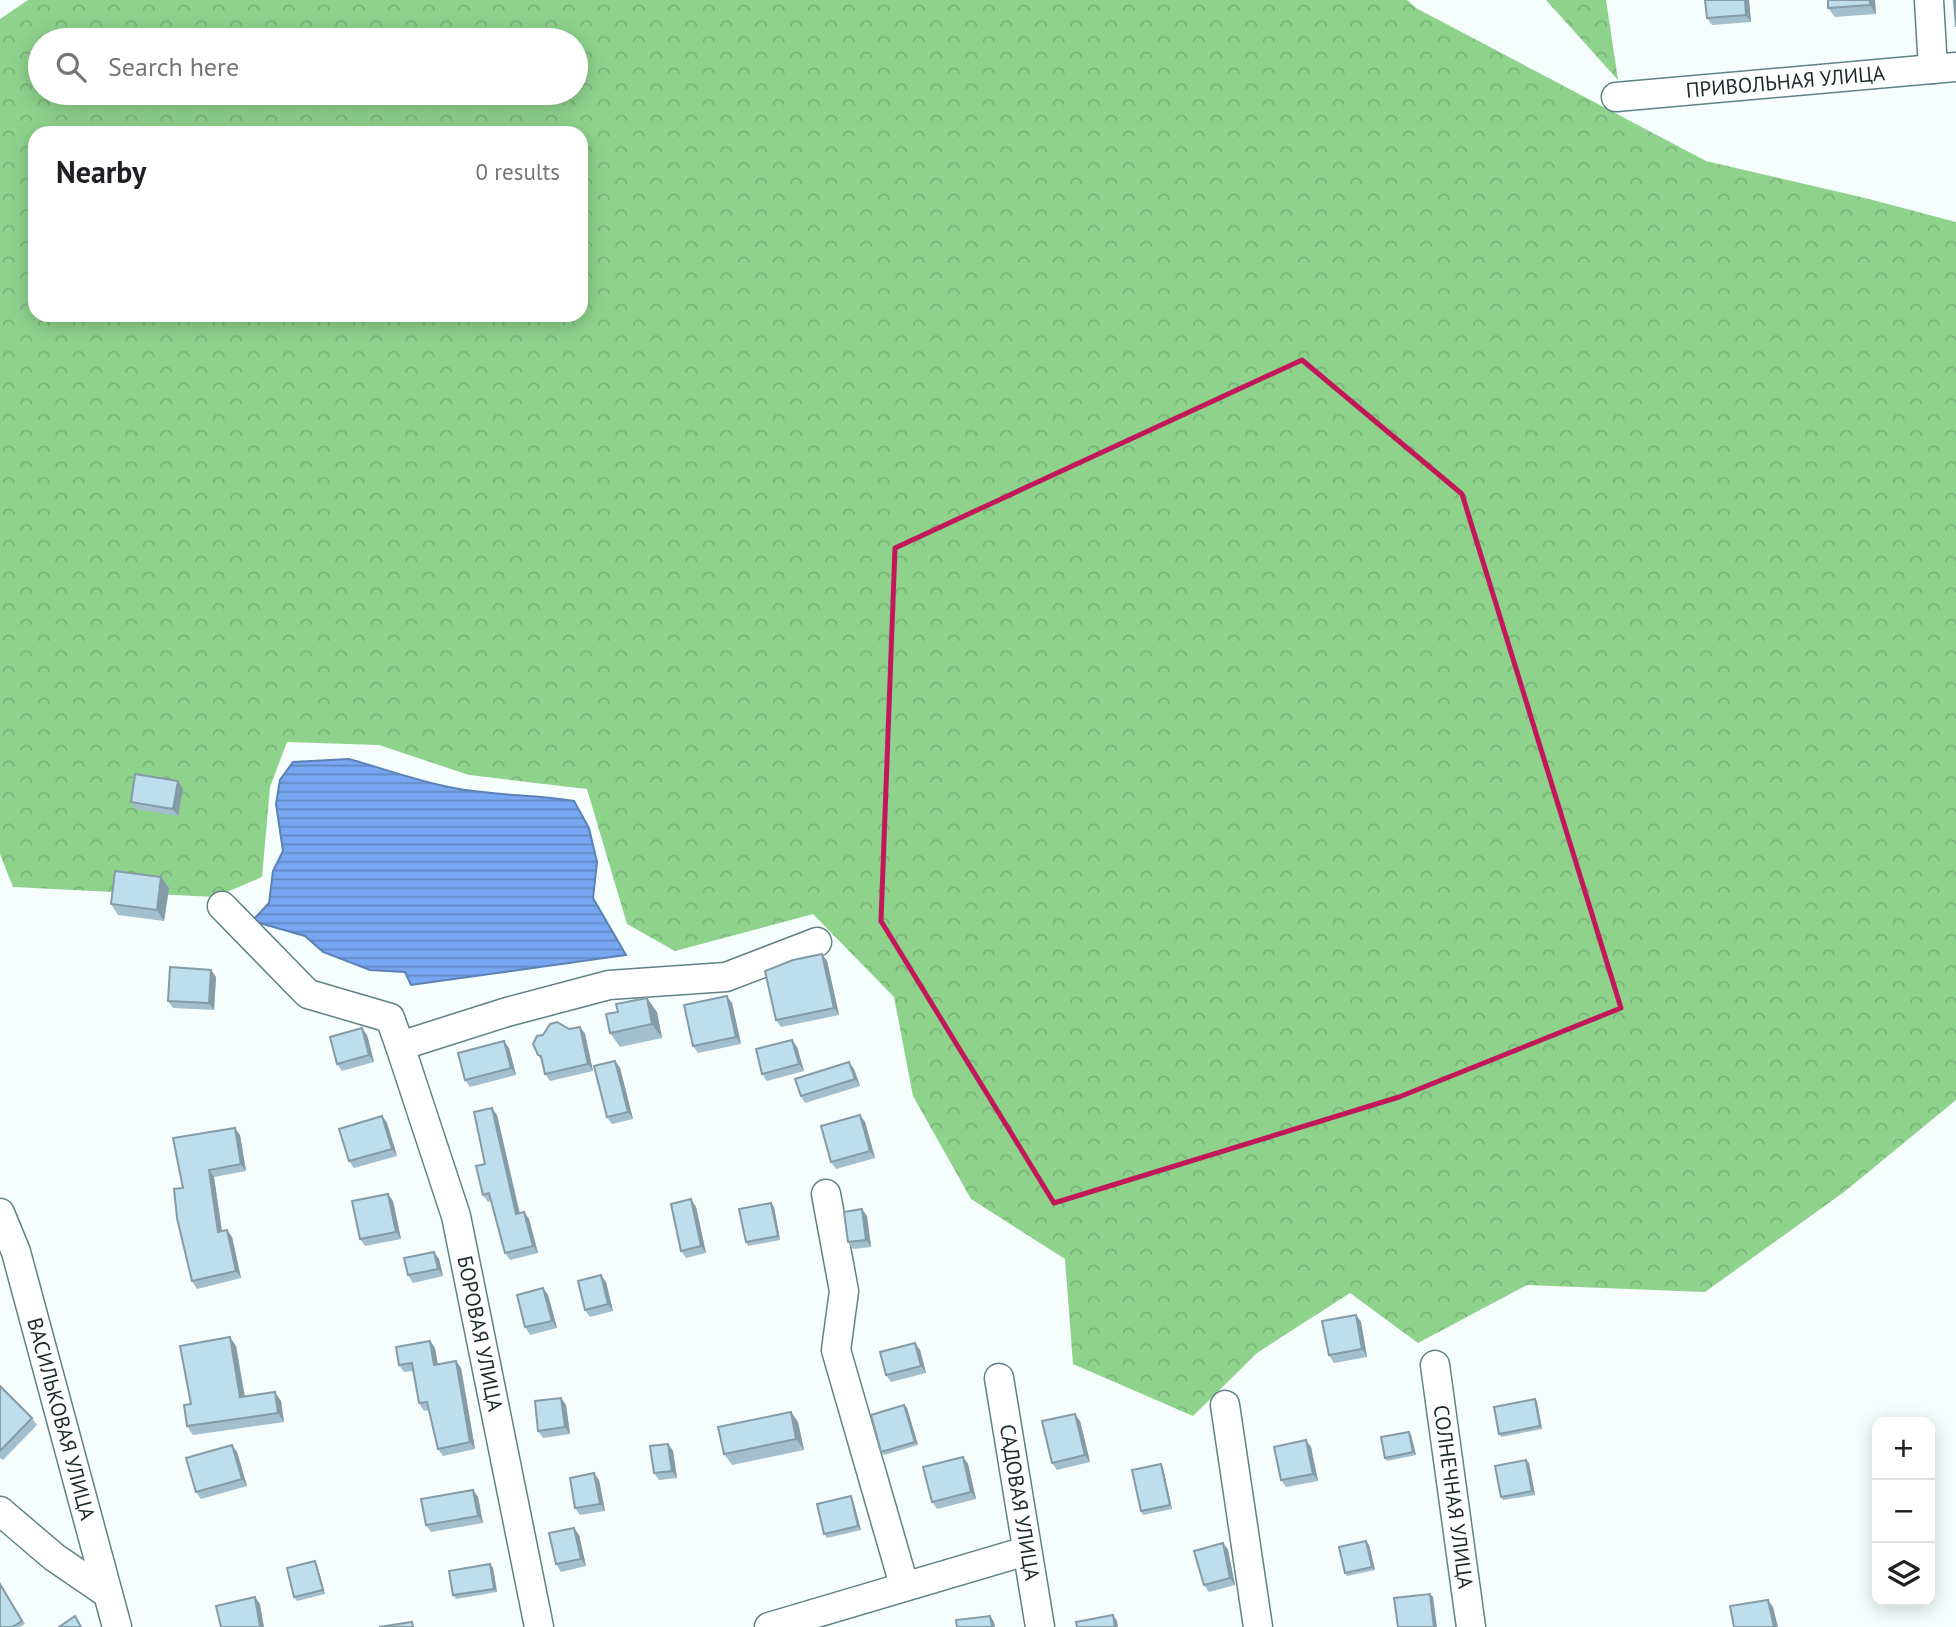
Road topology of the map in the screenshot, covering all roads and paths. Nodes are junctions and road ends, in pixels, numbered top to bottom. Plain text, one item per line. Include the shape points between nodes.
1 (1929, 0) edge
2 (1944, 68) edge
3 (1616, 97) dead end
4 (222, 906) dead end
5 (817, 942) dead end
6 (400, 1046) junction
7 (826, 1194) dead end
8 (0, 1213) edge
9 (1435, 1365) dead end
10 (999, 1378) dead end
11 (1225, 1405) dead end
12 (0, 1511) edge
13 (1026, 1551) junction
14 (904, 1585) junction
15 (108, 1594) junction
16 (117, 1627) edge
17 (539, 1627) edge
18 (769, 1627) edge
19 (1040, 1627) edge
20 (1258, 1627) edge
21 (1471, 1627) edge

1 - 2 street
2 - 3 street, ПРИВОЛЬНАЯ УЛИЦА
4 - 6 street, БОРОВАЯ УЛИЦА via 308,994 390,1018
5 - 6 street via 726,976 609,985
6 - 17 street, БОРОВАЯ УЛИЦА via 456,1216
7 - 14 street via 844,1291 836,1350
8 - 15 street, ВАСИЛЬКОВАЯ УЛИЦА via 16,1252
9 - 21 street, СОЛНЕЧНАЯ УЛИЦА
10 - 13 street, САДОВАЯ УЛИЦА
11 - 20 street
12 - 15 street via 54,1557
13 - 14 street
13 - 19 street, САДОВАЯ УЛИЦА
14 - 18 street
15 - 16 street, ВАСИЛЬКОВАЯ УЛИЦА

